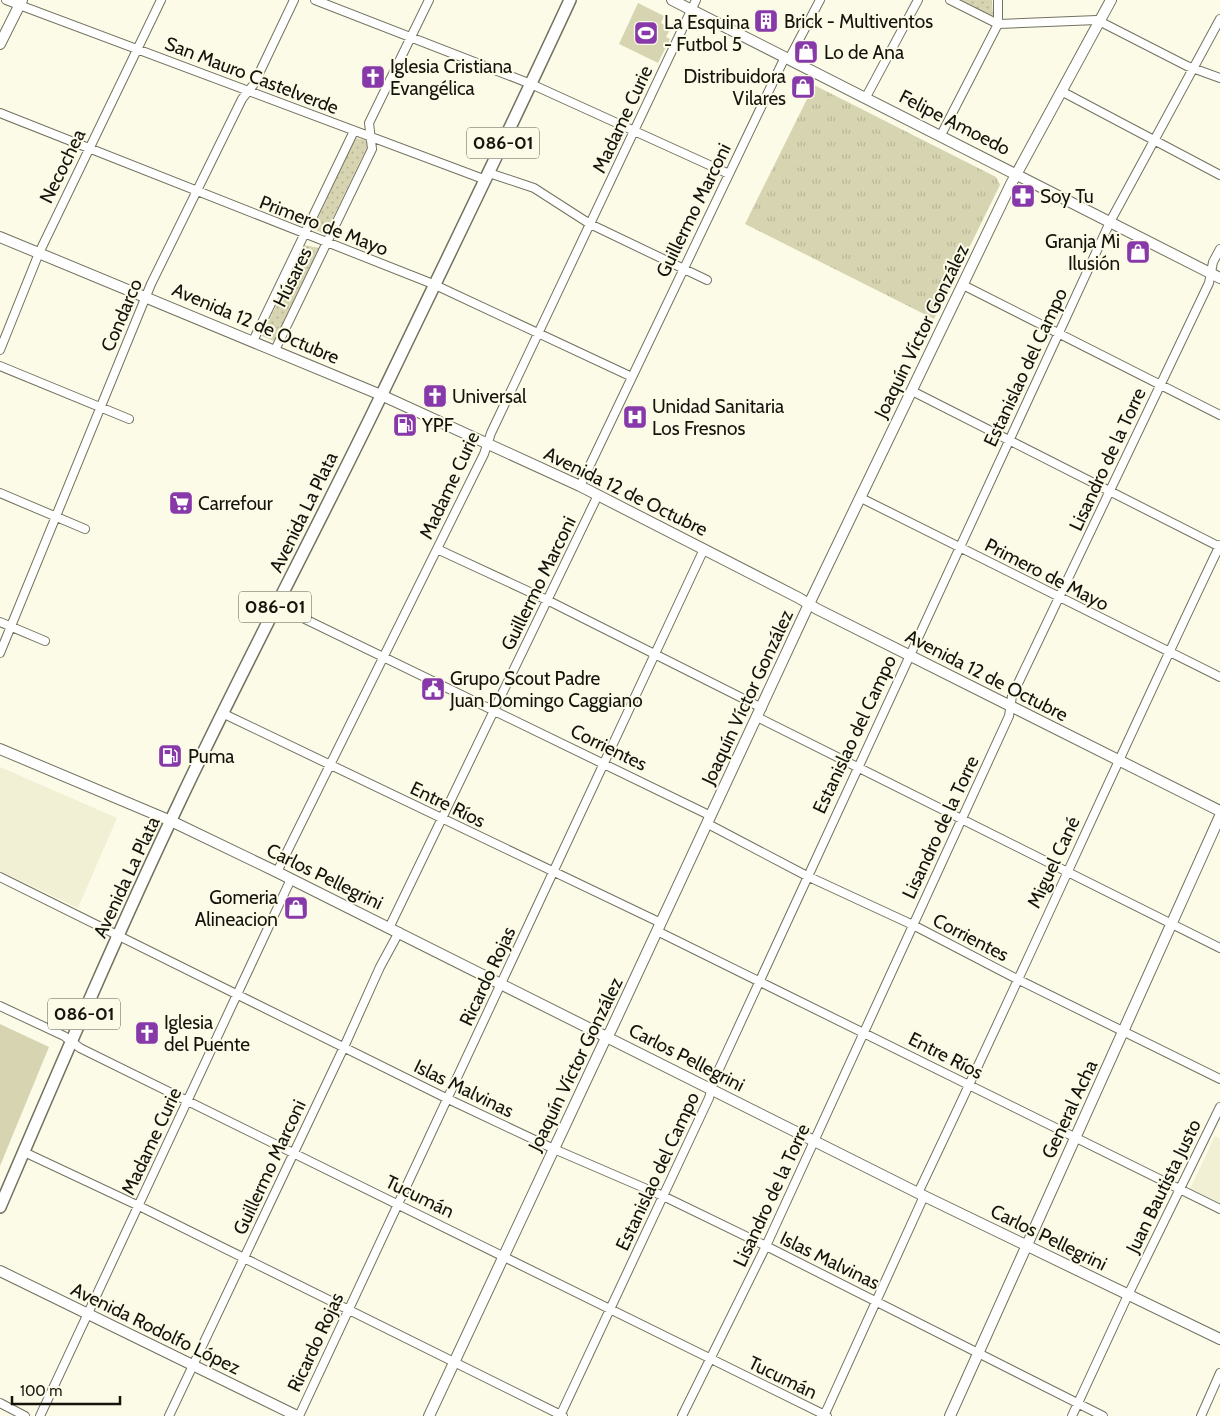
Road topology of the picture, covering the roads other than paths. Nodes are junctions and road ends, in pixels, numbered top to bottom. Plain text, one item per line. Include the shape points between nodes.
1 (6, 0) edge
2 (161, 0) edge
3 (294, 0) edge
4 (315, 0) edge
5 (429, 0) edge
6 (570, 0) edge
7 (672, 0) edge
8 (820, 0) edge
9 (918, 0) edge
10 (950, 0) edge
11 (998, 0) edge
12 (1111, 0) edge
13 (20, 3) edge
14 (694, 5) edge
15 (1220, 19) edge
16 (1100, 21) junction
17 (998, 24) junction
18 (411, 37) junction
19 (0, 44) edge
20 (137, 49) junction
21 (787, 58) junction
22 (1193, 68) junction
23 (1220, 78) edge
24 (531, 84) junction
25 (249, 91) junction
26 (1062, 91) junction
27 (866, 97) junction
28 (0, 113) edge
29 (636, 130) junction
30 (354, 131) junction
31 (941, 135) junction
32 (370, 137) junction
33 (1154, 141) junction
34 (88, 148) junction
35 (1017, 173) junction
36 (728, 174) junction
37 (1220, 175) edge
38 (487, 176) junction
39 (197, 192) junction
40 (1111, 220) junction
41 (590, 224) junction
42 (304, 235) junction
43 (0, 237) edge
44 (327, 243) junction
45 (1220, 249) edge
46 (39, 253) junction
47 (683, 269) junction
48 (1215, 275) edge
49 (707, 280) dead end
50 (433, 284) junction
51 (963, 285) junction
52 (146, 297) junction
53 (538, 333) junction
54 (1058, 334) junction
55 (253, 341) junction
56 (0, 350) edge
57 (275, 350) junction
58 (0, 366) edge
59 (632, 377) junction
60 (1161, 384) junction
61 (912, 391) junction
62 (381, 395) junction
63 (100, 406) junction
64 (1220, 416) edge
65 (129, 419) dead end
66 (1009, 441) junction
67 (488, 443) junction
68 (580, 486) junction
69 (1110, 491) junction
70 (0, 493) edge
71 (598, 495) junction
72 (861, 498) junction
73 (55, 517) junction
74 (85, 529) dead end
75 (959, 547) junction
76 (1220, 547) edge
77 (437, 549) junction
78 (704, 549) junction
79 (1058, 598) junction
80 (547, 600) junction
81 (809, 604) junction
82 (276, 606) junction
83 (0, 622) edge
84 (11, 626) junction
85 (45, 641) dead end
86 (0, 653) edge
87 (1169, 653) junction
88 (655, 655) junction
89 (908, 655) junction
90 (383, 657) junction
91 (1220, 677) edge
92 (1010, 707) junction
93 (495, 710) junction
94 (759, 712) junction
95 (222, 713) junction
96 (0, 749) edge
97 (1117, 760) junction
98 (604, 763) junction
99 (330, 764) junction
100 (856, 768) junction
101 (1220, 811) edge
102 (1220, 816) edge
103 (442, 820) junction
104 (709, 820) junction
105 (962, 820) junction
106 (171, 821) junction
107 (277, 872) junction
108 (553, 872) junction
109 (1066, 872) junction
110 (807, 876) junction
111 (0, 877) edge
112 (290, 879) junction
113 (913, 925) junction
114 (1172, 925) junction
115 (659, 927) junction
116 (394, 930) junction
117 (119, 934) junction
118 (1220, 948) edge
119 (1017, 979) junction
120 (760, 982) junction
121 (502, 984) junction
122 (238, 995) junction
123 (0, 1006) edge
124 (865, 1032) junction
125 (1124, 1032) junction
126 (607, 1037) junction
127 (72, 1042) junction
128 (344, 1047) junction
129 (1220, 1078) edge
130 (970, 1086) junction
131 (712, 1090) junction
132 (448, 1099) junction
133 (188, 1101) junction
134 (1220, 1107) edge
135 (1075, 1138) junction
136 (815, 1140) junction
137 (554, 1149) junction
138 (24, 1152) junction
139 (294, 1153) junction
140 (1180, 1190) junction
141 (921, 1195) junction
142 (663, 1196) junction
143 (398, 1204) junction
144 (139, 1206) junction
145 (0, 1207) edge
146 (1220, 1209) edge
147 (766, 1246) junction
148 (1026, 1246) junction
149 (504, 1256) junction
150 (244, 1259) junction
151 (0, 1271) edge
152 (1128, 1295) junction
153 (877, 1300) junction
154 (348, 1310) junction
155 (611, 1310) junction
156 (88, 1314) junction
157 (1220, 1339) edge
158 (978, 1352) junction
159 (710, 1360) junction
160 (454, 1361) junction
161 (194, 1366) junction
162 (1220, 1373) edge
163 (0, 1403) edge
164 (1078, 1403) junction
165 (25, 1416) edge
166 (40, 1416) edge
167 (169, 1416) edge
168 (298, 1416) edge
169 (429, 1416) edge
170 (561, 1416) edge
171 (682, 1416) edge
172 (825, 1416) edge
173 (950, 1416) edge
174 (1072, 1416) edge
175 (1103, 1416) edge
176 (1201, 1416) edge

1 - 13 street, San Mauro Castelverde
2 - 20 street, Necochea
3 - 25 street, Condarco
4 - 18 street
5 - 18 street, Húsares
6 - 24 main road, Avenida La Plata / 086-01
7 - 14 street, Felipe Amoedo
8 - 21 street, Guillermo Marconi
9 - 27 street
10 - 17 street
11 - 17 street
12 - 16 street, Joaquín Víctor González
13 - 19 street
13 - 20 street, San Mauro Castelverde
14 - 21 street, Felipe Amoedo
14 - 29 street, Madame Curie
15 - 22 street, Estanislao del Campo
16 - 17 street
16 - 22 street
16 - 26 street, Joaquín Víctor González
17 - 31 street
18 - 24 street
18 - 32 street, Húsares via 369,124
20 - 25 street, San Mauro Castelverde
20 - 34 street, Necochea
21 - 27 street, Felipe Amoedo
21 - 36 street, Guillermo Marconi
22 - 23 street
22 - 33 street, Estanislao del Campo
24 - 29 street
24 - 38 main road, Avenida La Plata / 086-01
25 - 30 street, San Mauro Castelverde
25 - 39 street, Condarco via 242,99
26 - 33 street
26 - 35 street, Joaquín Víctor González
27 - 31 street, Felipe Amoedo
28 - 34 street, Primero de Mayo
29 - 36 street
29 - 41 street, Madame Curie
30 - 32 street, San Mauro Castelverde
30 - 42 street, Húsares
31 - 35 street, Felipe Amoedo
32 - 38 street, San Mauro Castelverde
32 - 44 street, Húsares via 372,149
33 - 37 street
33 - 40 street, Estanislao del Campo
34 - 39 street, Primero de Mayo
34 - 46 street, Necochea
35 - 40 street, Felipe Amoedo
35 - 51 street, Joaquín Víctor González
36 - 47 street, Guillermo Marconi
38 - 41 street, San Mauro Castelverde via 534,188
38 - 50 main road, Avenida La Plata / 086-01
39 - 42 street, Primero de Mayo
39 - 52 street, Condarco
40 - 48 street, Felipe Amoedo
40 - 54 street, Estanislao del Campo
41 - 47 street, San Mauro Castelverde
41 - 53 street, Madame Curie
42 - 44 street, Primero de Mayo
42 - 55 street, Húsares
43 - 46 street, Avenida 12 de Octubre
44 - 50 street, Primero de Mayo
44 - 57 street, Húsares
45 - 48 street, Lisandro de la Torre via 1213,262
46 - 52 street, Avenida 12 de Octubre
46 - 56 street, Necochea
47 - 49 street, San Mauro Castelverde
47 - 59 street, Guillermo Marconi
48 - 60 street, Lisandro de la Torre via 1208,283
50 - 53 street, Primero de Mayo
50 - 62 main road, Avenida La Plata / 086-01
51 - 54 street
51 - 61 street, Joaquín Víctor González
52 - 55 street, Avenida 12 de Octubre
52 - 63 street, Condarco
53 - 59 street, Primero de Mayo
53 - 67 street, Madame Curie
54 - 60 street
54 - 66 street, Estanislao del Campo
55 - 57 street, Avenida 12 de Octubre
57 - 62 street, Avenida 12 de Octubre
58 - 63 street
59 - 68 street, Guillermo Marconi
60 - 64 street
60 - 69 street, Lisandro de la Torre
61 - 66 street
61 - 72 street, Joaquín Víctor González
62 - 67 street, Avenida 12 de Octubre
62 - 82 main road, Avenida La Plata / 086-01
63 - 65 street
63 - 73 street, Condarco
66 - 69 street
66 - 75 street, Estanislao del Campo
67 - 68 street, Avenida 12 de Octubre
67 - 77 street, Madame Curie
68 - 71 street, Avenida 12 de Octubre
69 - 76 street
69 - 79 street, Lisandro de la Torre
70 - 73 street
71 - 78 street, Avenida 12 de Octubre
71 - 80 street, Guillermo Marconi
72 - 75 street, Primero de Mayo
72 - 81 street, Joaquín Víctor González
73 - 74 street
73 - 84 street, Condarco
75 - 79 street, Primero de Mayo
75 - 89 street, Estanislao del Campo
76 - 87 street, Miguel Cané
77 - 80 street
77 - 90 street, Madame Curie
78 - 81 street, Avenida 12 de Octubre
78 - 88 street, Ricardo Rojas
79 - 87 street, Primero de Mayo
79 - 92 street, Lisandro de la Torre via 1012,696
80 - 88 street
80 - 93 street, Guillermo Marconi
81 - 89 street, Avenida 12 de Octubre
81 - 94 street, Joaquín Víctor González
82 - 90 street, Corrientes
82 - 95 main road, Avenida La Plata / 086-01
83 - 84 street
84 - 85 street
84 - 86 street, Condarco
87 - 91 street, Primero de Mayo
87 - 97 street, Miguel Cané
88 - 94 street
88 - 98 street, Ricardo Rojas
89 - 92 street, Avenida 12 de Octubre
89 - 100 street, Estanislao del Campo
90 - 93 street, Corrientes
90 - 99 street, Madame Curie
92 - 97 street, Avenida 12 de Octubre
92 - 105 street, Lisandro de la Torre via 1009,716
93 - 98 street, Corrientes
93 - 103 street, Guillermo Marconi
94 - 100 street
94 - 104 street, Joaquín Víctor González
95 - 99 street, Entre Ríos
95 - 106 main road, Avenida La Plata / 086-01
96 - 106 street, Carlos Pellegrini
97 - 101 street, Avenida 12 de Octubre
97 - 109 street, Miguel Cané
98 - 104 street, Corrientes
98 - 108 street, Ricardo Rojas
99 - 103 street, Entre Ríos
99 - 107 street, Madame Curie
100 - 105 street
100 - 110 street, Estanislao del Campo
102 - 114 street, General Acha
103 - 108 street, Entre Ríos
103 - 116 street, Guillermo Marconi
104 - 110 street, Corrientes
104 - 115 street, Joaquín Víctor González
105 - 109 street
105 - 113 street, Lisandro de la Torre
106 - 107 street, Carlos Pellegrini
106 - 117 main road, Avenida La Plata / 086-01
107 - 112 street, Carlos Pellegrini
108 - 115 street, Entre Ríos
108 - 121 street, Ricardo Rojas
109 - 114 street
109 - 119 street, Miguel Cané
110 - 113 street, Corrientes
110 - 120 street, Estanislao del Campo
111 - 117 street, Islas Malvinas
112 - 116 street, Carlos Pellegrini
112 - 122 street, Madame Curie
113 - 119 street, Corrientes
113 - 124 street, Lisandro de la Torre
114 - 118 street
114 - 125 street, General Acha
115 - 120 street, Entre Ríos
115 - 126 street, Joaquín Víctor González
116 - 121 street, Carlos Pellegrini
116 - 128 street, Guillermo Marconi
117 - 122 street, Islas Malvinas
117 - 127 main road, Avenida La Plata / 086-01
119 - 125 street, Corrientes
119 - 130 street, Miguel Cané
120 - 124 street, Entre Ríos
120 - 131 street, Estanislao del Campo
121 - 126 street, Carlos Pellegrini
121 - 132 street, Ricardo Rojas
122 - 128 street, Islas Malvinas
122 - 133 street, Madame Curie
123 - 127 street, Tucumán
124 - 130 street, Entre Ríos
124 - 136 street, Lisandro de la Torre
125 - 129 street, Corrientes
125 - 135 street, General Acha
126 - 131 street, Carlos Pellegrini
126 - 137 street, Joaquín Víctor González
127 - 133 street, Tucumán
127 - 138 main road, Avenida La Plata / 086-01
128 - 132 street, Islas Malvinas
128 - 139 street, Guillermo Marconi
130 - 135 street, Entre Ríos
130 - 141 street, Miguel Cané
131 - 136 street, Carlos Pellegrini
131 - 142 street, Estanislao del Campo
132 - 137 street, Islas Malvinas
132 - 143 street, Ricardo Rojas
133 - 139 street, Tucumán
133 - 144 street, Madame Curie
134 - 140 street, Juan Bautista Justo
135 - 140 street, Entre Ríos
135 - 148 street, General Acha
136 - 141 street, Carlos Pellegrini
136 - 147 street, Lisandro de la Torre
137 - 142 street, Islas Malvinas
137 - 149 street, Joaquín Víctor González
138 - 144 street
138 - 145 main road, Avenida La Plata / 086-01
139 - 143 street, Tucumán
139 - 150 street, Guillermo Marconi
140 - 146 street, Entre Ríos
140 - 152 street, Juan Bautista Justo
141 - 148 street, Carlos Pellegrini
141 - 153 street, Miguel Cané
142 - 147 street, Islas Malvinas
142 - 155 street, Estanislao del Campo
143 - 149 street, Tucumán
143 - 154 street, Ricardo Rojas
144 - 150 street
144 - 156 street, Madame Curie
147 - 153 street, Islas Malvinas
147 - 159 street, Lisandro de la Torre
148 - 152 street, Carlos Pellegrini
148 - 158 street, General Acha
149 - 155 street, Tucumán
149 - 160 street, Joaquín Víctor González
150 - 154 street
150 - 161 street, Guillermo Marconi
151 - 156 street, Avenida Rodolfo López
152 - 157 street, Carlos Pellegrini
152 - 164 street, Juan Bautista Justo
153 - 158 street, Islas Malvinas
153 - 172 street, Miguel Cané
154 - 160 street
154 - 168 street, Ricardo Rojas
155 - 159 street, Tucumán
155 - 170 street, Estanislao del Campo
156 - 161 street, Avenida Rodolfo López
156 - 166 street, Madame Curie
158 - 164 street, Islas Malvinas
158 - 173 street, General Acha
159 - 171 street, Lisandro de la Torre
159 - 172 street, Tucumán
160 - 169 street, Joaquín Víctor González
160 - 170 street
161 - 167 street, Guillermo Marconi
161 - 168 street, Avenida Rodolfo López
162 - 176 street
163 - 165 street
164 - 174 street, Juan Bautista Justo
164 - 175 street, Islas Malvinas

